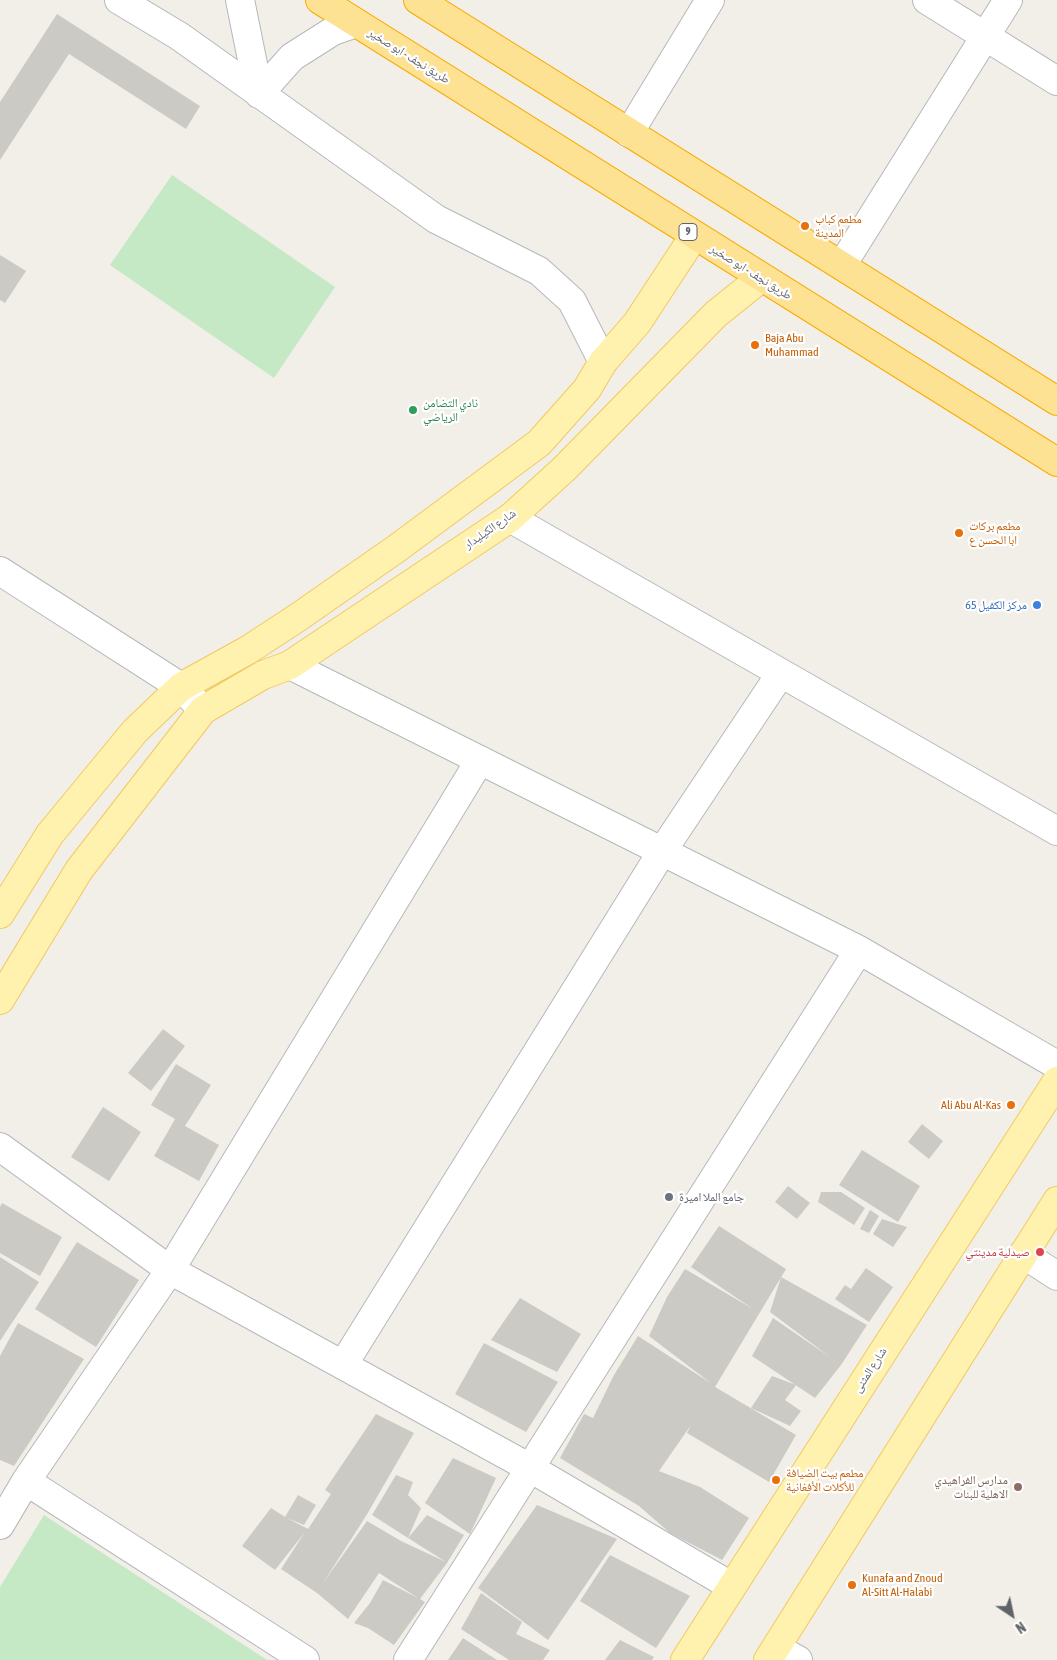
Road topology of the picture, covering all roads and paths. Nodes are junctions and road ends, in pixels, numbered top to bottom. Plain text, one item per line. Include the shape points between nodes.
1 (118, 0) edge
2 (240, 0) edge
3 (320, 0) edge
4 (710, 0) edge
5 (927, 0) edge
6 (1008, 0) edge
7 (427, 2) edge
8 (356, 23) junction
9 (986, 37) junction
10 (1057, 81) edge
11 (259, 94) junction
12 (629, 134) junction
13 (694, 236) junction
14 (842, 264) junction
15 (761, 278) junction
16 (603, 362) junction
17 (1057, 401) edge
18 (1057, 462) edge
19 (510, 518) junction
20 (0, 571) edge
21 (290, 665) junction
22 (781, 673) junction
23 (182, 687) junction
24 (203, 710) junction
25 (480, 760) junction
26 (1057, 831) edge
27 (663, 850) junction
28 (0, 914) edge
29 (859, 950) junction
30 (0, 1000) edge
31 (1057, 1065) edge
32 (1057, 1081) edge
33 (0, 1147) edge
34 (1057, 1201) edge
35 (1024, 1254) junction
36 (170, 1270) junction
37 (1057, 1276) edge
38 (342, 1365) junction
39 (530, 1468) junction
40 (26, 1481) junction
41 (0, 1525) edge
42 (731, 1586) junction
43 (781, 1656) edge
44 (305, 1660) edge
45 (408, 1660) edge
46 (685, 1660) edge

1 - 11 street via 178,36
2 - 11 street
3 - 8 highway, طريق نجف - ابو صخير / 9
4 - 12 street
5 - 9 street
6 - 9 street
7 - 12 highway
8 - 11 street via 334,31 292,57
8 - 13 highway, طريق نجف - ابو صخير / 9
9 - 10 street
9 - 14 street
11 - 16 street via 436,219 539,271 572,301
12 - 14 highway
13 - 15 highway, طريق نجف - ابو صخير / 9
13 - 16 main road via 637,323
14 - 17 highway
15 - 18 highway, طريق نجف - ابو صخير / 9
15 - 19 main road, شارع الكيليدار via 716,314 564,469
16 - 23 main road via 587,389 539,444 396,549 248,650
19 - 21 main road, شارع الكيليدار
19 - 22 street
20 - 23 street
21 - 24 main road, شارع الكيليدار via 264,675
21 - 25 street
22 - 26 street
22 - 27 street
23 - 24 street
23 - 28 main road via 135,731 50,834
24 - 30 main road via 79,870
25 - 27 street
25 - 36 street
27 - 29 street
27 - 38 street
29 - 31 street
29 - 39 street
32 - 42 main road, شارع المثنى
33 - 36 street
34 - 35 main road
35 - 37 street
35 - 43 main road
36 - 38 street
36 - 40 street
38 - 39 street
39 - 42 street
39 - 45 street
40 - 41 street
40 - 44 street
42 - 46 main road, شارع المثنى

